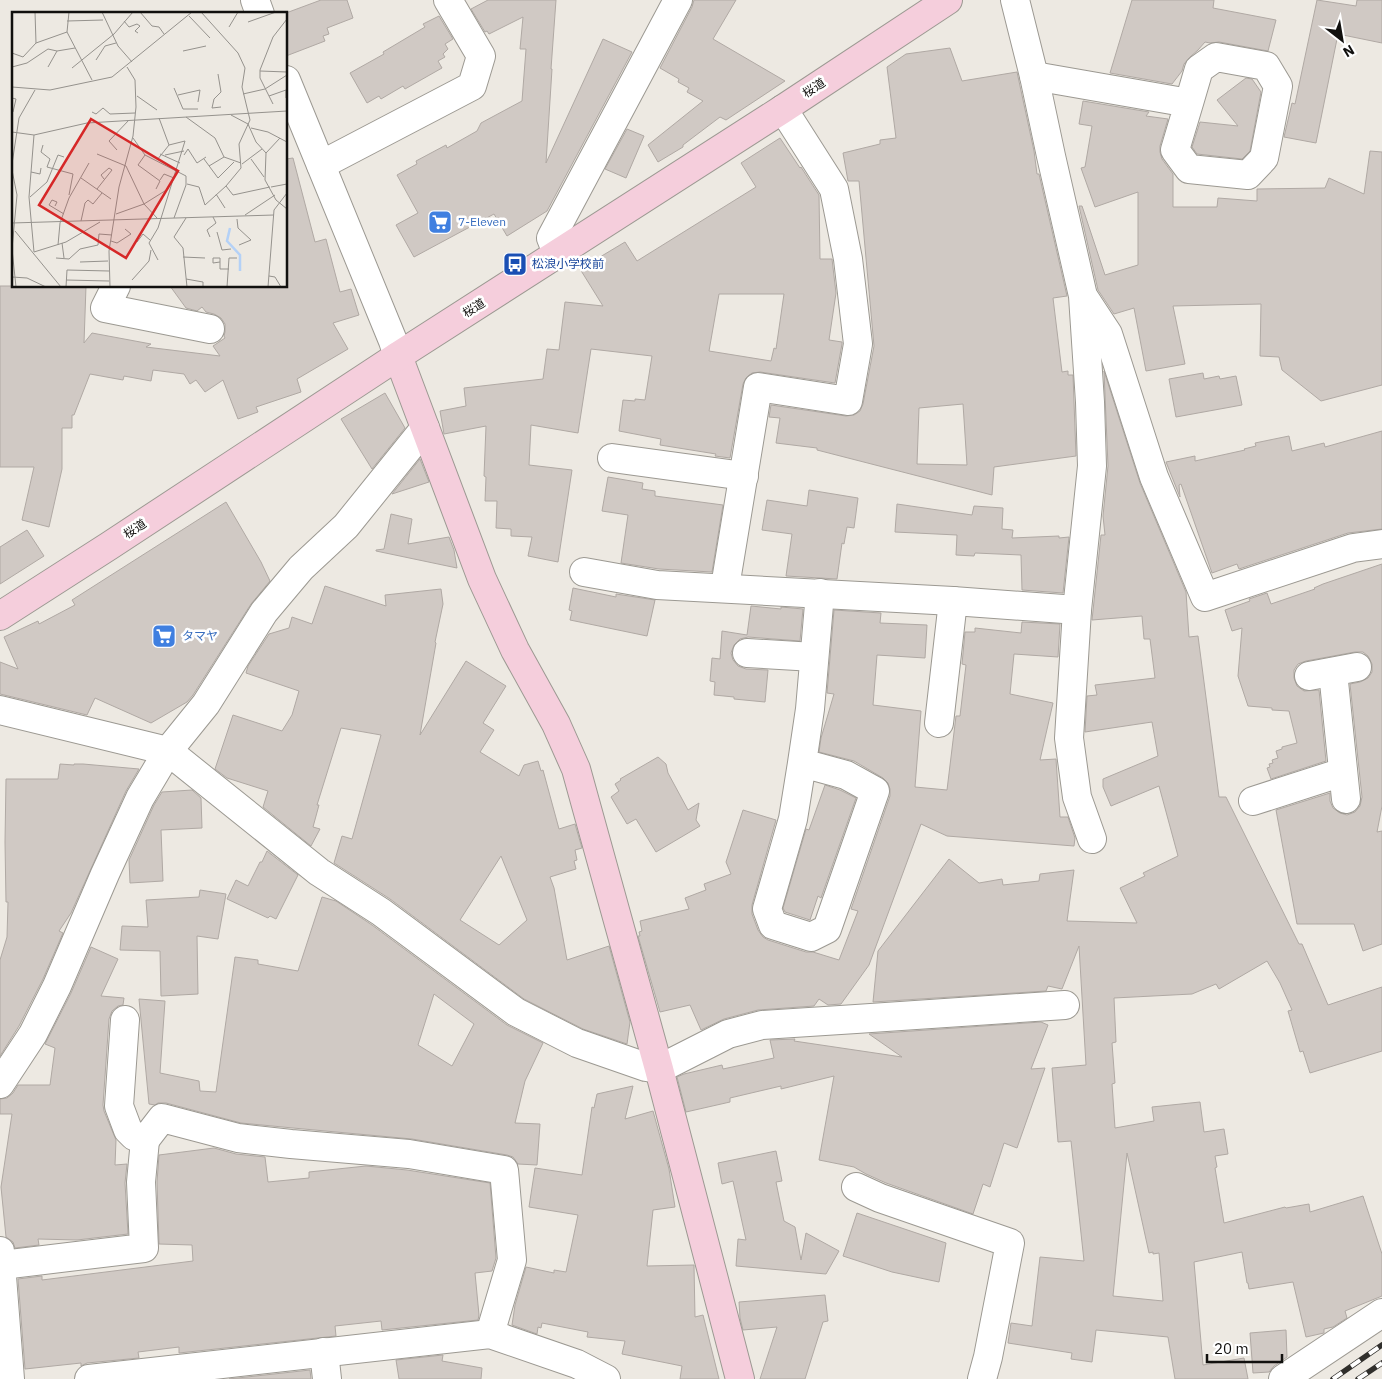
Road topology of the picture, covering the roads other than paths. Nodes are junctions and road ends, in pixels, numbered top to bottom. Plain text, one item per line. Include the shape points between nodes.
1 (255, 0) edge
2 (448, 0) edge
3 (678, 0) edge
4 (948, 0) edge
5 (1015, 0) edge
6 (259, 12) edge
7 (1034, 76) junction
8 (288, 88) edge
9 (1189, 103) junction
10 (783, 109) junction
11 (321, 166) junction
12 (557, 253) junction
13 (115, 288) edge
14 (1083, 296) junction
15 (210, 329) dead end
16 (398, 356) junction
17 (425, 428) junction
18 (612, 458) dead end
19 (744, 476) junction
20 (1382, 544) edge
21 (584, 572) dead end
22 (725, 588) junction
23 (820, 593) junction
24 (953, 601) junction
25 (1077, 610) junction
26 (0, 616) edge
27 (747, 653) dead end
28 (814, 657) junction
29 (1333, 671) dead end
30 (0, 710) edge
31 (939, 723) dead end
32 (168, 751) junction
33 (802, 763) junction
34 (1343, 772) junction
35 (1346, 799) dead end
36 (1253, 801) dead end
37 (1092, 839) dead end
38 (1065, 1005) dead end
39 (125, 1020) dead end
40 (659, 1069) junction
41 (0, 1084) edge
42 (145, 1140) junction
43 (856, 1187) dead end
44 (1, 1258) edge
45 (1382, 1313) edge
46 (490, 1334) junction
47 (324, 1352) junction
48 (10, 1379) edge
49 (89, 1379) edge
50 (327, 1379) edge
51 (606, 1379) edge
52 (740, 1379) edge
53 (982, 1379) edge
54 (1283, 1379) edge

1 - 6 street
2 - 11 street via 481,56 472,86
3 - 12 street via 551,238
4 - 10 street, 桜道
5 - 7 street
7 - 9 street
7 - 14 street
8 - 11 street
9 - 9 street via 1175,150 1189,170 1248,175 1264,158 1278,86 1266,66 1216,57 1199,69
10 - 12 street, 桜道
10 - 19 street via 834,189 848,259 858,344 848,401 758,387
11 - 16 street
12 - 16 street, 桜道
13 - 15 street via 105,308
14 - 20 street via 1108,334 1154,477 1205,597 1353,548
14 - 25 street via 1092,466
16 - 17 street
16 - 26 street, 桜道
17 - 32 street via 346,526 302,568 264,612 206,704
17 - 40 street via 494,608 556,724 576,769
18 - 19 street
19 - 22 street
21 - 22 street via 657,584
22 - 23 street
23 - 24 street
23 - 28 street
24 - 25 street
24 - 31 street
25 - 37 street via 1069,738 1077,797
27 - 28 street
28 - 33 street
29 - 34 street
30 - 32 street
32 - 40 street via 319,872 381,912 516,1012 577,1043
32 - 41 street via 140,798 58,986 33,1034
33 - 33 street via 793,819 767,910 773,925 811,937 827,929 875,791 846,775
34 - 35 street
34 - 36 street
38 - 40 street via 762,1024 728,1034
39 - 42 street via 119,1106 128,1130
40 - 52 street
42 - 44 street via 141,1182 144,1248
42 - 46 street via 162,1118 238,1138 410,1154 504,1170 512,1260
43 - 53 street via 1010,1243
44 - 48 street
45 - 54 street
46 - 47 street
46 - 51 street via 577,1364
47 - 49 street
47 - 50 street

